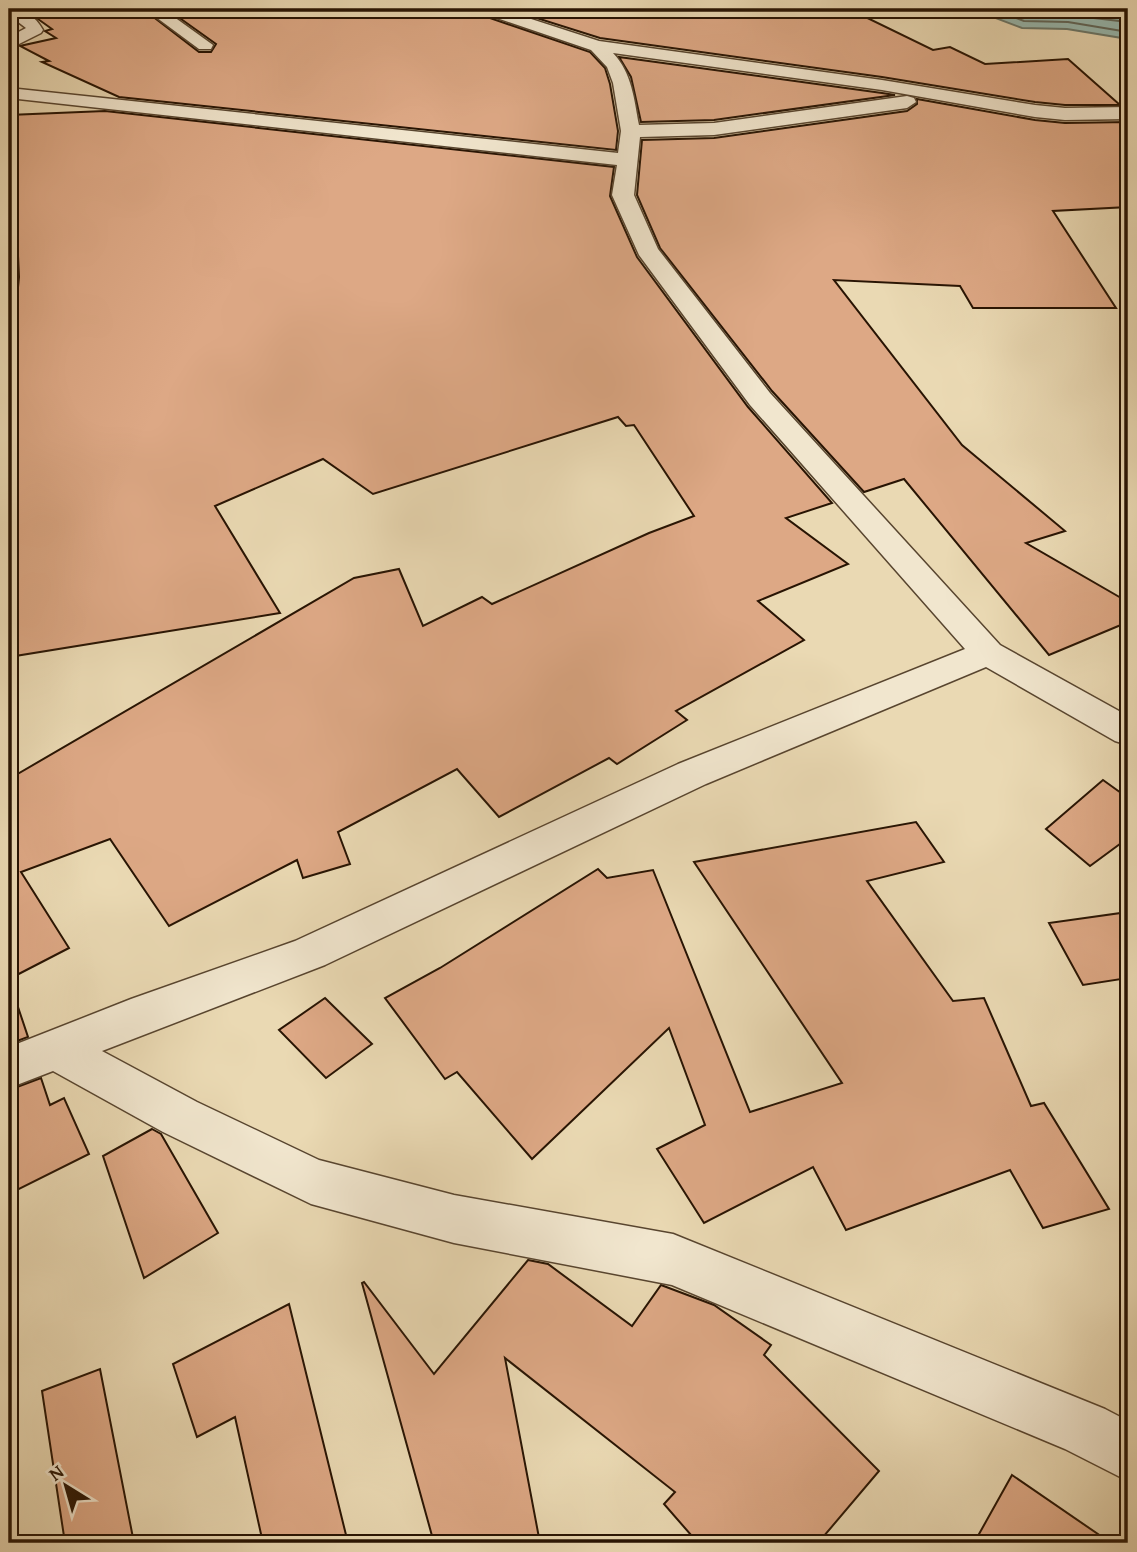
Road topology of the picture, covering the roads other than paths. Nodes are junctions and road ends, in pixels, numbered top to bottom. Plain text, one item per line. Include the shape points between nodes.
1 (9, 9) edge
2 (153, 9) edge
3 (485, 9) edge
4 (9, 44) edge
5 (205, 45) dead end
6 (597, 46) junction
7 (9, 93) edge
8 (950, 96) junction
9 (1128, 113) edge
10 (631, 131) junction
11 (627, 160) junction
12 (988, 653) junction
13 (1125, 727) edge
14 (32, 1059) edge
15 (1128, 1452) edge

1 - 4 street via 30,21 35,30
2 - 5 street
3 - 6 street
6 - 8 street
6 - 10 street via 619,74
7 - 11 street
8 - 9 street via 1035,111
8 - 10 street via 714,129
10 - 11 street
11 - 12 street via 623,195 647,250 760,398
12 - 13 street
12 - 14 street via 692,774 310,953
14 - 15 street via 180,1117 311,1181 454,1219 673,1260 1085,1429

